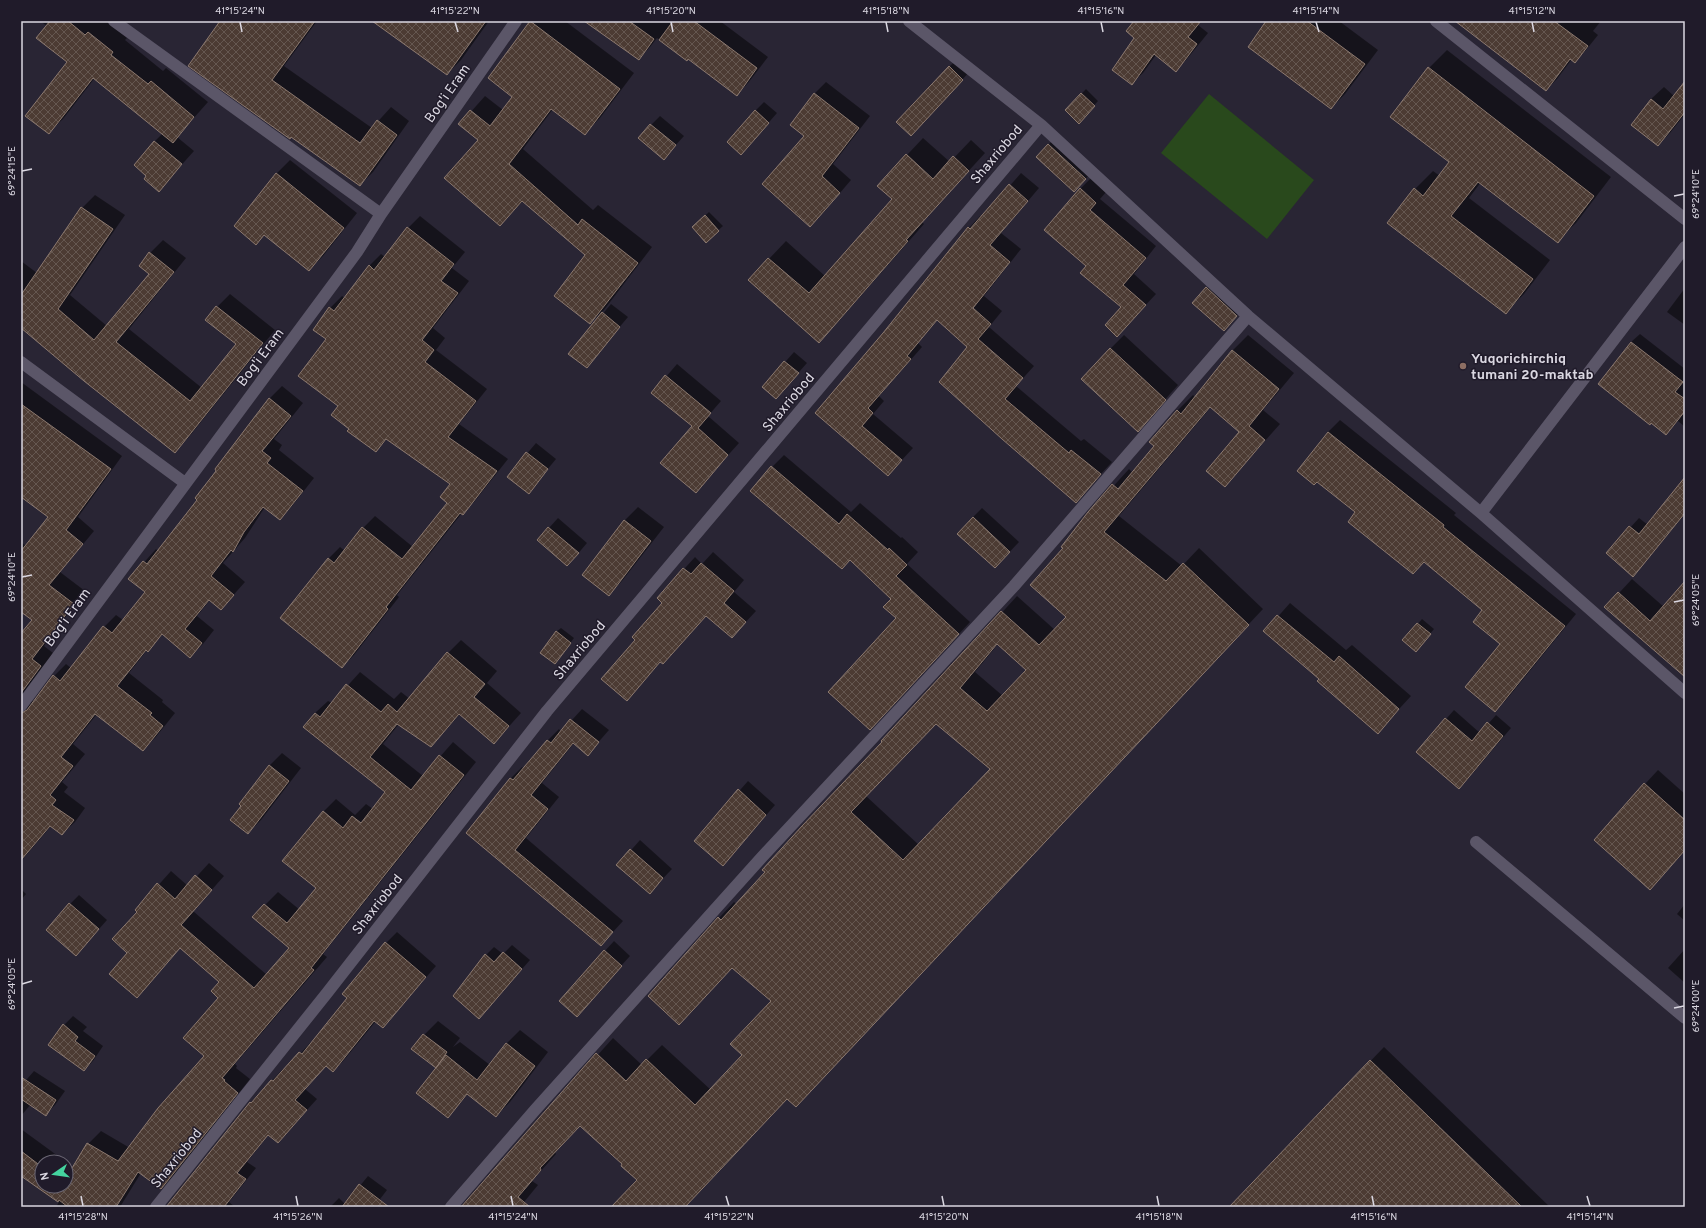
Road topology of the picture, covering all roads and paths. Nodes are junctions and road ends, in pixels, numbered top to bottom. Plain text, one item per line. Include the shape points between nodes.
1 (114, 21) edge
2 (516, 21) edge
3 (909, 21) edge
4 (1436, 21) edge
5 (1041, 125) junction
6 (381, 214) junction
7 (1685, 219) edge
8 (1685, 247) edge
9 (1248, 316) junction
10 (21, 362) edge
11 (185, 482) junction
12 (1481, 513) junction
13 (1685, 693) edge
14 (21, 706) edge
15 (1476, 842) dead end
16 (1685, 1018) edge
17 (156, 1207) edge
18 (451, 1207) edge

1 - 6 street
2 - 6 street, Bog'i Eram
3 - 5 street
4 - 7 street
5 - 9 street
5 - 17 street, Shaxriobod via 547,711 332,987
6 - 11 street, Bog'i Eram via 356,252
8 - 12 street
9 - 12 street
9 - 18 street via 1014,586 756,863
10 - 11 street
11 - 14 street, Bog'i Eram
12 - 13 street
15 - 16 street

